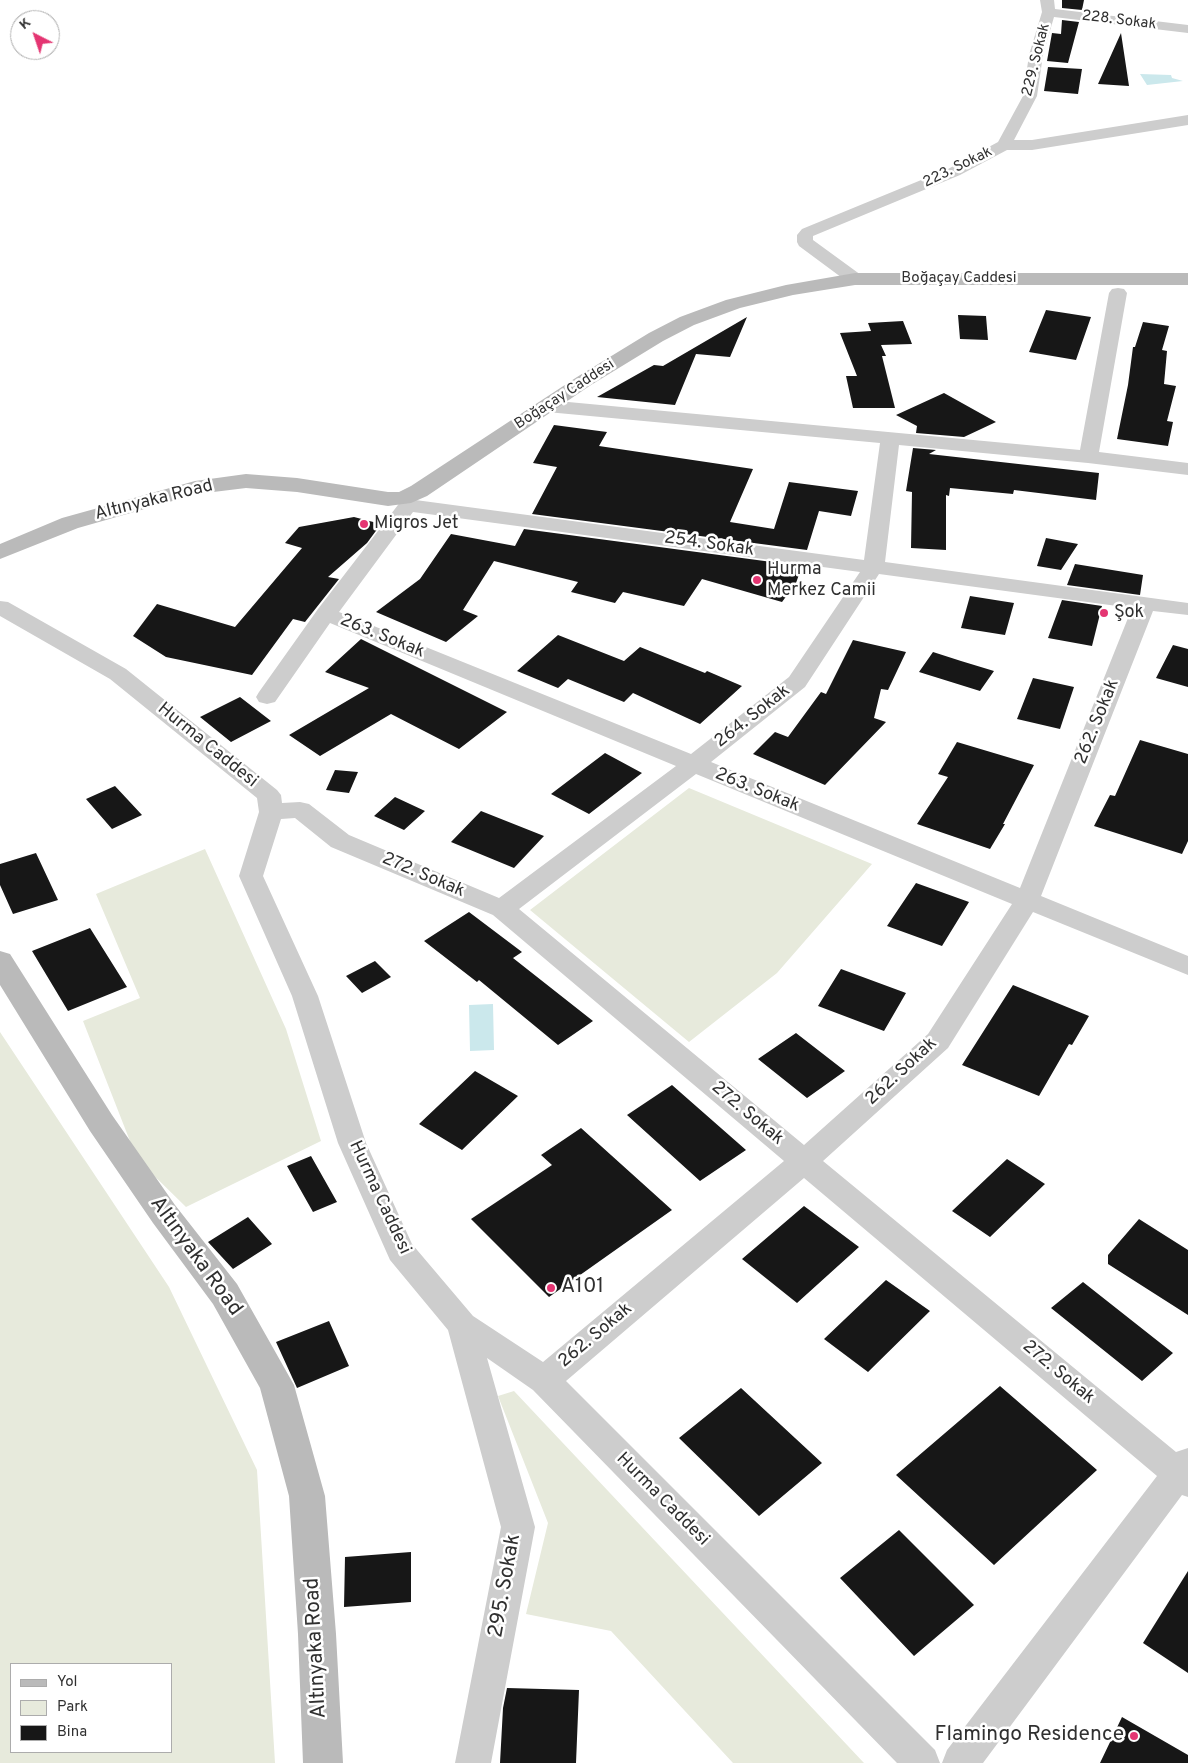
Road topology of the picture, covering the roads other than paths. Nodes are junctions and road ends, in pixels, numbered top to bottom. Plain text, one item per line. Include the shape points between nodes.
1 (1048, 6) edge
2 (1188, 29) edge
3 (1188, 120) edge
4 (1004, 145) junction
5 (855, 279) junction
6 (1188, 279) edge
7 (1118, 293) junction
8 (1188, 293) edge
9 (733, 304) junction
10 (547, 406) junction
11 (890, 438) junction
12 (1088, 457) junction
13 (1188, 469) edge
14 (406, 501) junction
15 (2, 549) edge
16 (874, 566) junction
17 (1145, 603) junction
18 (0, 607) edge
19 (1188, 610) edge
20 (326, 614) junction
21 (267, 697) dead end
22 (693, 765) junction
23 (271, 812) junction
24 (1027, 901) junction
25 (502, 909) junction
26 (0, 960) edge
27 (1188, 966) edge
28 (804, 1162) junction
29 (462, 1325) junction
30 (544, 1380) junction
31 (1185, 1472) edge
32 (323, 1763) edge
33 (473, 1763) edge
34 (922, 1763) edge
35 (960, 1763) edge

1 - 2 street, 228. Sokak
1 - 4 street, 229. Sokak via 1030,96
3 - 4 street, 223. Sokak via 1032,145
4 - 5 street, 223. Sokak via 954,172 812,229 805,235 805,242
5 - 6 main road, Boğaçay Caddesi
5 - 9 main road, Boğaçay Caddesi via 793,289
7 - 8 main road, Boğaçay Caddesi
7 - 9 main road, Boğaçay Caddesi via 904,291 802,296
7 - 12 street
9 - 10 main road, Boğaçay Caddesi via 687,320 656,337
10 - 11 street
10 - 14 main road, Boğaçay Caddesi
11 - 12 street
11 - 16 street
12 - 13 street
14 - 15 main road, Altınyaka Road via 254,482 195,488 90,517
14 - 16 street, 254. Sokak
14 - 20 street
16 - 17 street, 254. Sokak
16 - 22 street, 264. Sokak via 798,682
17 - 19 street, 254. Sokak
17 - 24 street, 262. Sokak
18 - 23 street, Hurma Caddesi via 118,674 269,795
20 - 21 street
20 - 22 street, 263. Sokak
22 - 24 street, 263. Sokak
22 - 25 street, 264. Sokak
23 - 25 street, 272. Sokak via 300,810 340,841
23 - 29 street, Hurma Caddesi via 251,876 305,996 352,1143 401,1251
24 - 27 street, 263. Sokak
24 - 28 street, 262. Sokak via 938,1041
25 - 28 street, 272. Sokak
26 - 32 main road, Altınyaka Road via 100,1123 225,1294 277,1385 307,1496
28 - 30 street, 262. Sokak
28 - 31 street, 272. Sokak
29 - 30 street, Hurma Caddesi
29 - 33 street, 295. Sokak via 518,1527
30 - 34 street, Hurma Caddesi
31 - 35 street

